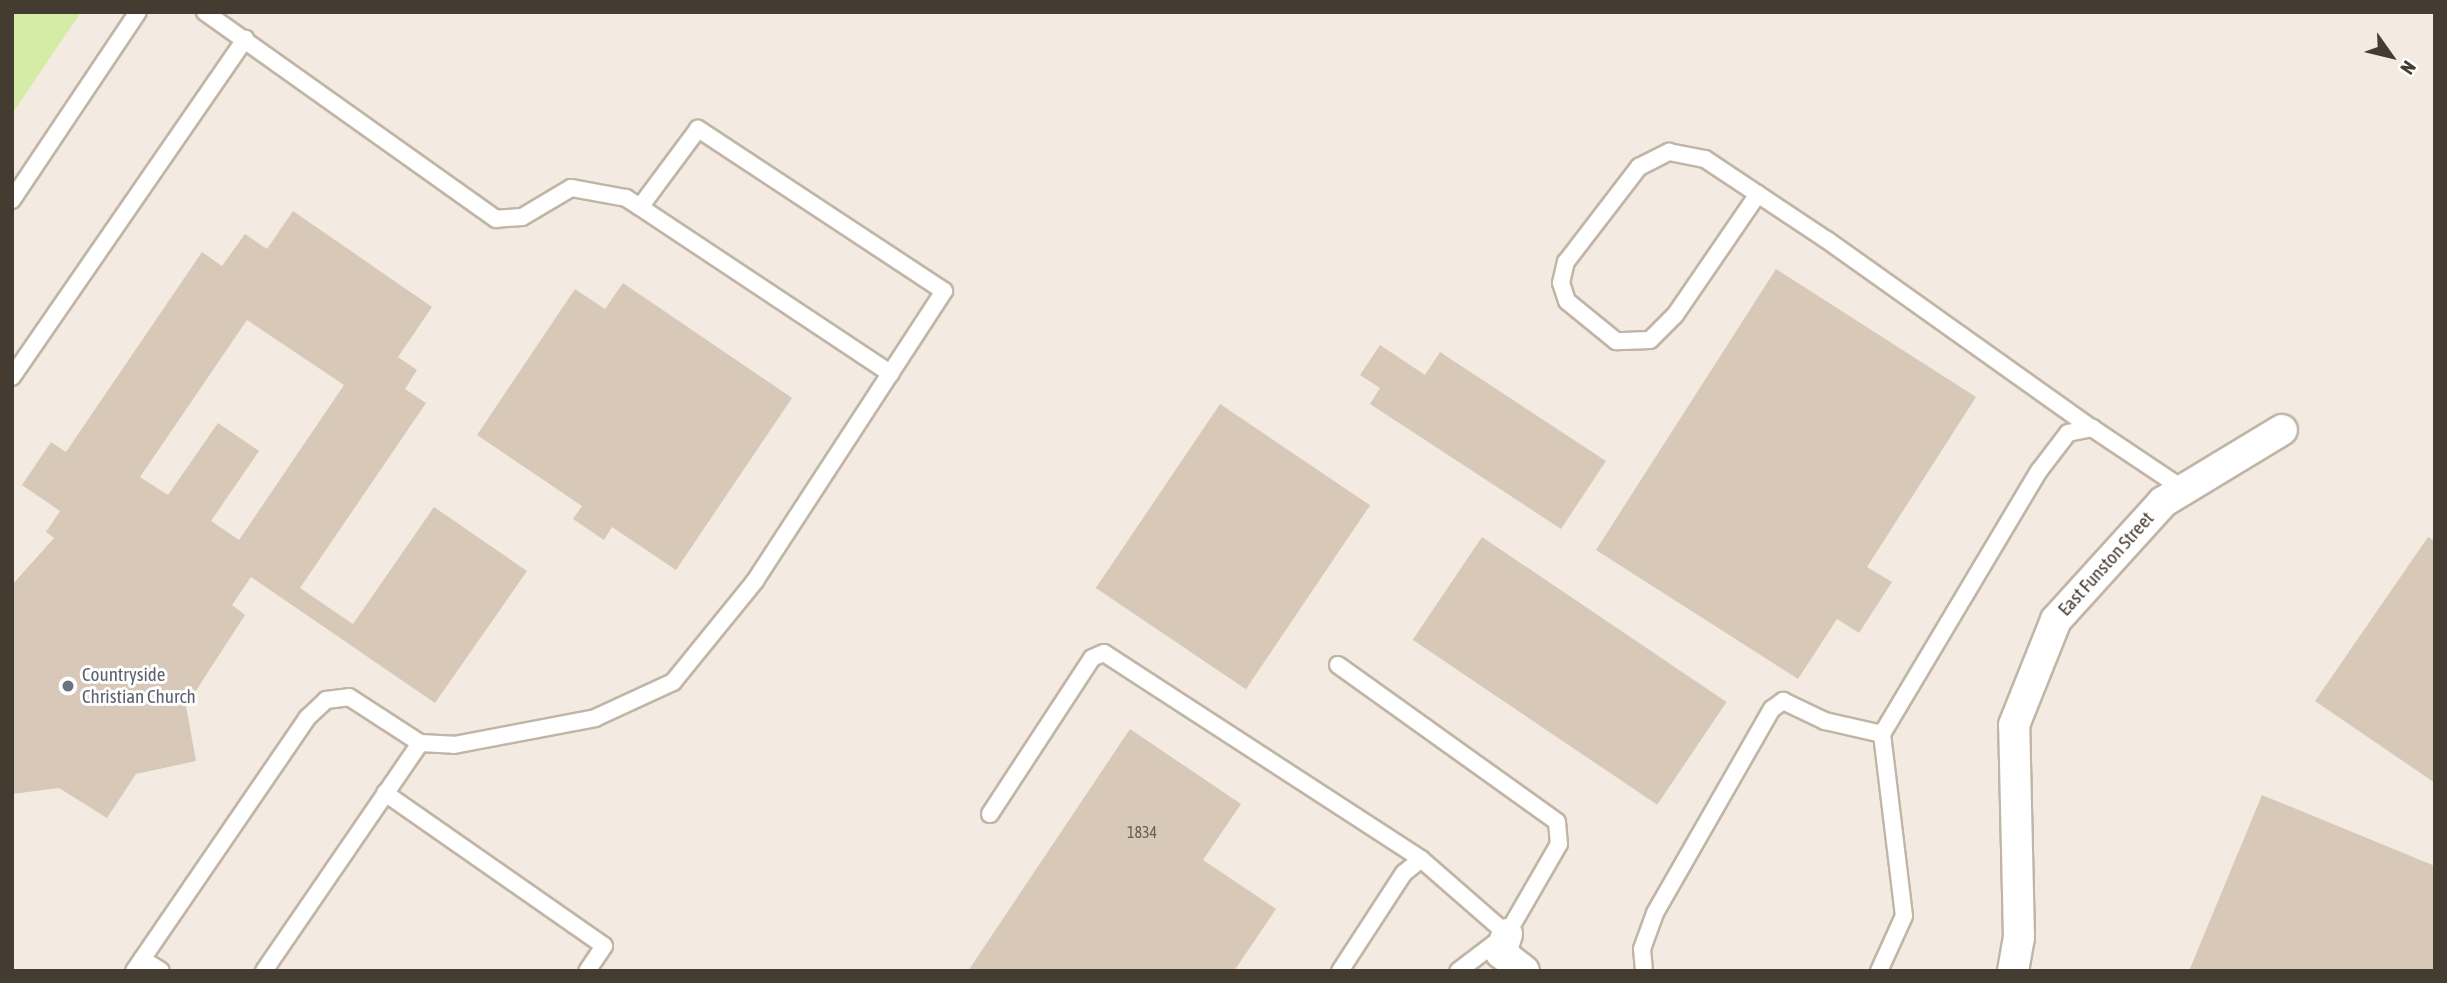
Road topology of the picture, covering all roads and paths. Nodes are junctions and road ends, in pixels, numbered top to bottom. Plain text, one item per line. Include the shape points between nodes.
1 (138, 12) edge
2 (205, 12) edge
3 (245, 39) junction
4 (1758, 194) junction
5 (12, 200) edge
6 (640, 207) junction
7 (891, 374) junction
8 (12, 377) edge
9 (2092, 428) junction
10 (2283, 429) dead end
11 (2183, 489) junction
12 (1338, 665) dead end
13 (1882, 734) junction
14 (420, 743) junction
15 (385, 793) junction
16 (989, 814) dead end
17 (1421, 859) junction
18 (1507, 934) junction
19 (138, 965) edge
20 (161, 971) edge
21 (264, 971) edge
22 (587, 971) edge
23 (1340, 971) edge
24 (1458, 971) edge
25 (1524, 971) edge
26 (1644, 971) edge
27 (1879, 971) edge
28 (2013, 971) edge

1 - 5 lane
2 - 3 lane
3 - 6 lane via 496,219 522,217 571,188 626,198
3 - 8 lane
4 - 4 lane via 1705,159 1669,152 1639,167 1566,262 1562,283 1567,301 1616,341 1650,340 1675,315
4 - 9 lane
6 - 7 lane
6 - 7 lane via 698,129 944,291
7 - 14 lane via 755,581 673,682 595,718 454,745
9 - 11 lane
9 - 13 lane via 2068,433 2039,471
10 - 11 street, East Funston Street
11 - 28 street, East Funston Street via 2162,502 2056,620 2014,725 2019,938
12 - 18 lane via 1557,822 1559,844
13 - 26 lane via 1825,721 1783,701 1772,709 1655,913 1642,949
13 - 27 lane via 1904,916
14 - 15 lane
14 - 19 lane via 348,697 326,700 307,718
15 - 21 lane
15 - 22 lane via 604,946
16 - 17 lane via 1092,657 1104,653
17 - 18 lane
17 - 23 lane via 1405,873
18 - 24 lane
18 - 25 street via 1501,953
19 - 20 lane

